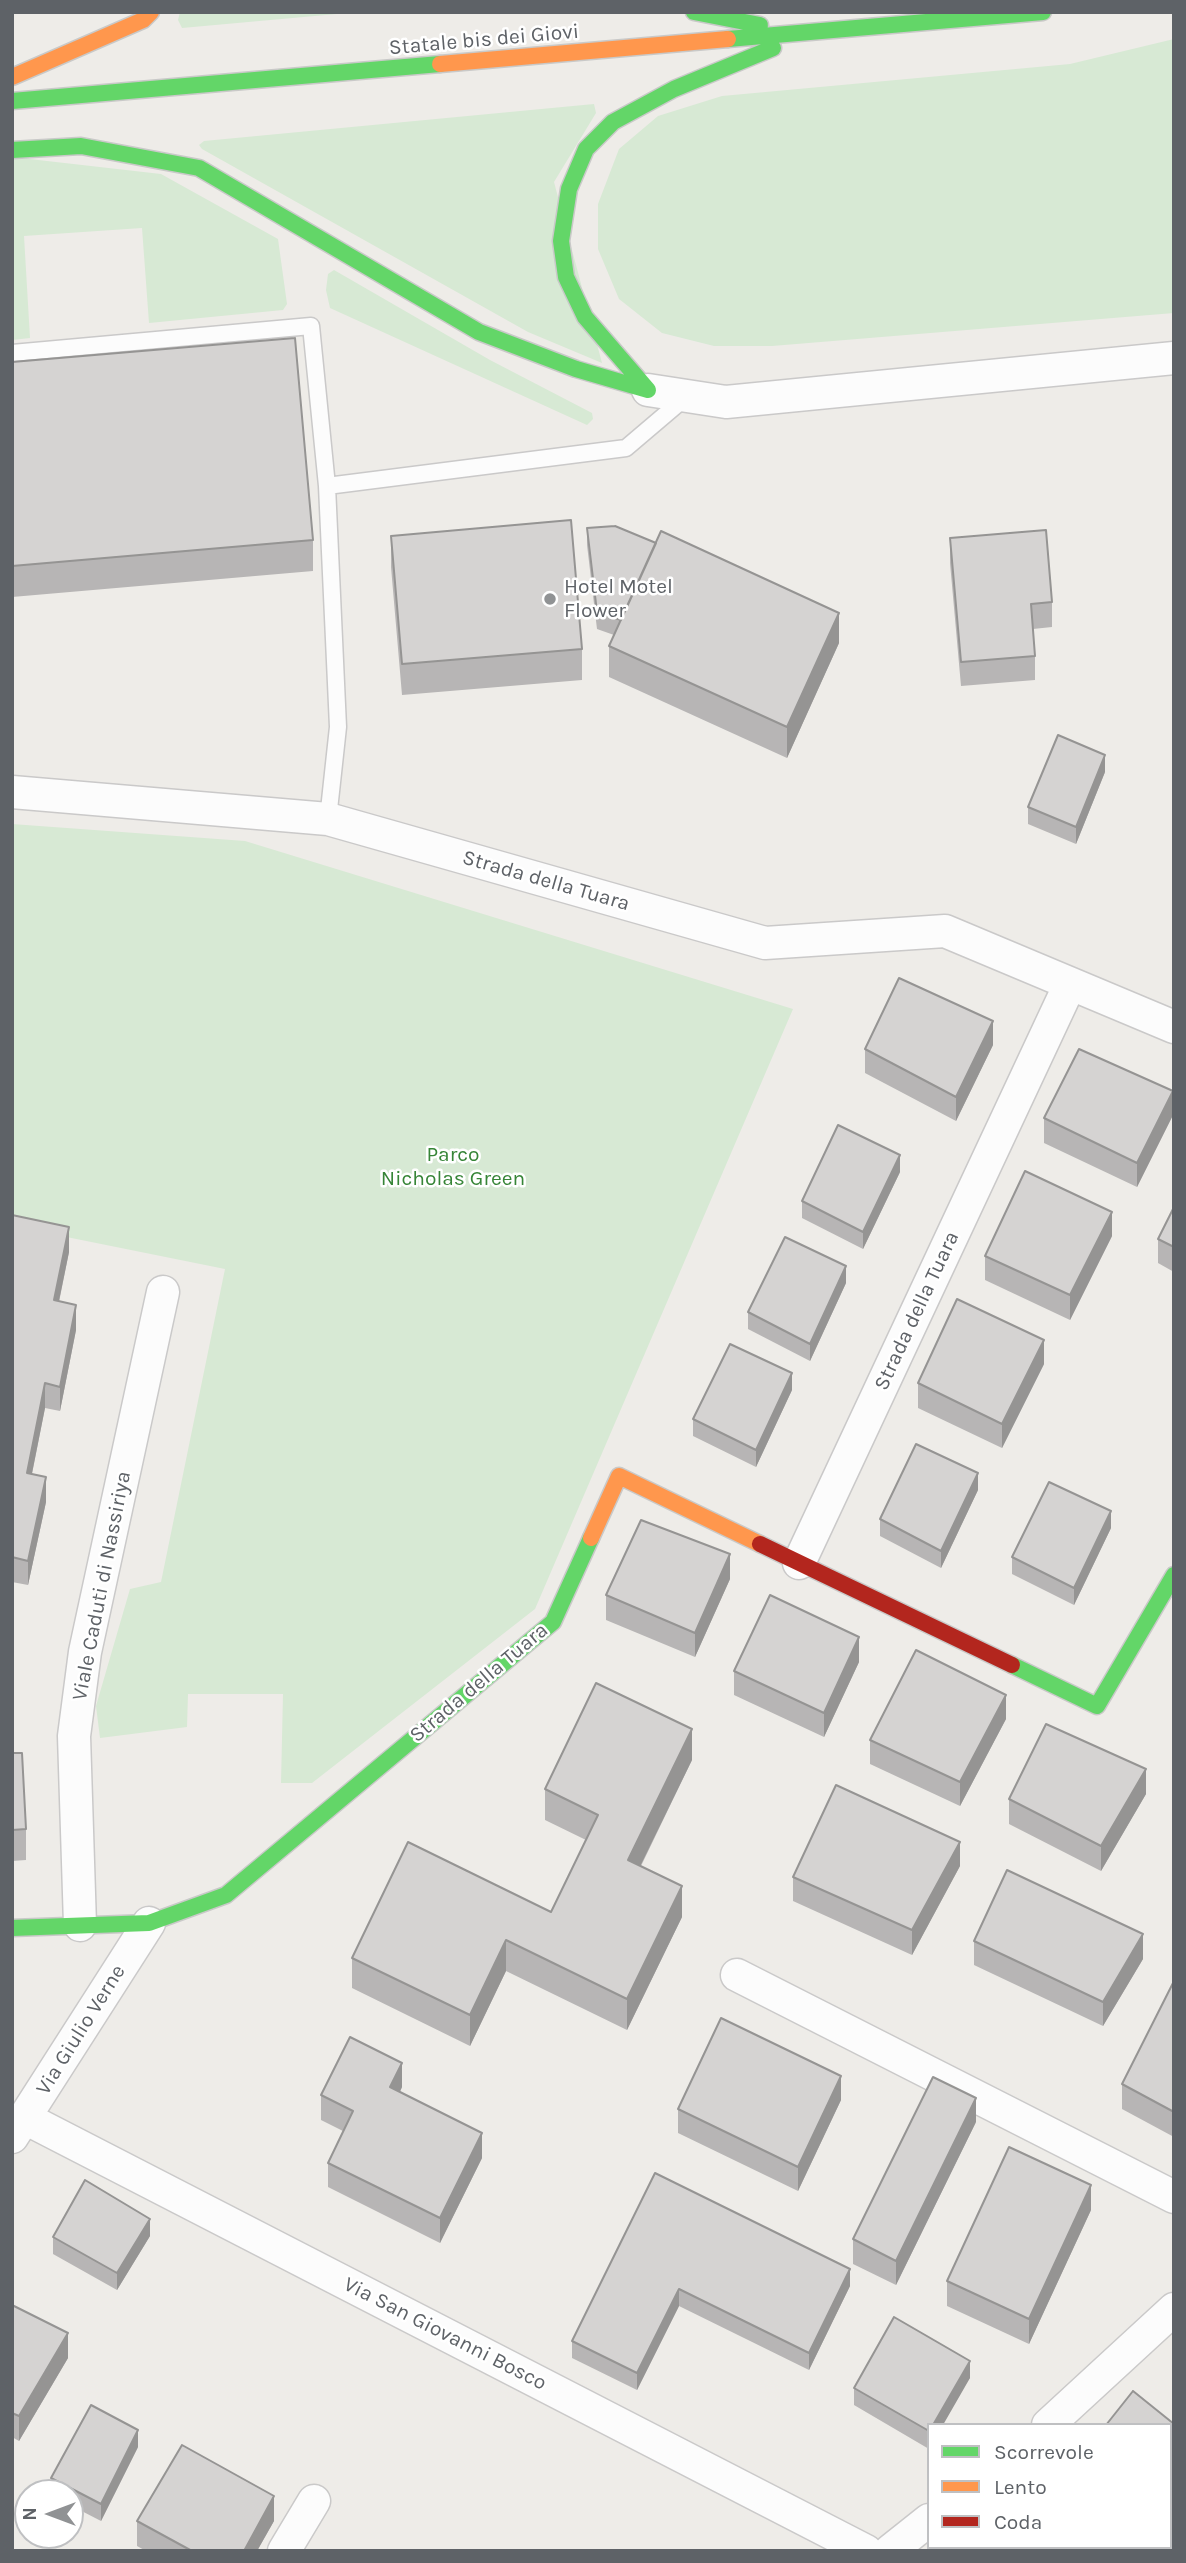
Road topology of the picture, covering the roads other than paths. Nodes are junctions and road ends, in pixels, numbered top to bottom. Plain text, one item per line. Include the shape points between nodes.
1 (151, 12) edge
2 (694, 12) edge
3 (1042, 12) edge
4 (807, 34) junction
5 (12, 77) edge
6 (12, 101) edge
7 (12, 150) edge
8 (12, 353) edge
9 (1174, 358) edge
10 (648, 390) junction
11 (686, 397) junction
12 (327, 486) junction
13 (12, 792) edge
14 (328, 819) junction
15 (1070, 984) junction
16 (1174, 1027) edge
17 (163, 1292) dead end
18 (799, 1563) junction
19 (1174, 1575) edge
20 (149, 1923) junction
21 (80, 1925) junction
22 (12, 1928) edge
23 (737, 1975) dead end
24 (19, 2127) edge
25 (1174, 2197) edge
26 (1174, 2309) edge
27 (1050, 2423) edge
28 (314, 2501) dead end
29 (927, 2522) edge
30 (284, 2551) edge
31 (866, 2551) edge
32 (890, 2551) edge

1 - 5 main road via 143,20
2 - 4 main road
3 - 4 main road, Statale bis dei Giovi
4 - 6 main road, Statale bis dei Giovi
4 - 10 main road via 674,89 613,122 586,149 569,189 561,241 566,277 584,317
7 - 10 main road via 81,146 199,169 479,331 576,369
8 - 12 lane via 311,326
9 - 11 street via 726,402
10 - 11 street
11 - 12 lane via 626,448
12 - 14 lane via 338,727
13 - 14 street, Strada della Tuara
14 - 15 street, Strada della Tuara via 765,943 945,932
15 - 16 street, Strada della Tuara
15 - 18 street, Strada della Tuara
17 - 21 street, Viale Caduti di Nassiriya via 85,1651 74,1736
18 - 19 main road, Strada della Tuara via 1097,1706
18 - 20 main road, Strada della Tuara via 620,1476 553,1622 226,1895
20 - 21 main road
20 - 24 street, Via Giulio Verne
21 - 22 main road
23 - 25 street
24 - 31 street, Via San Giovanni Bosco
26 - 27 street
28 - 30 street
29 - 32 street

